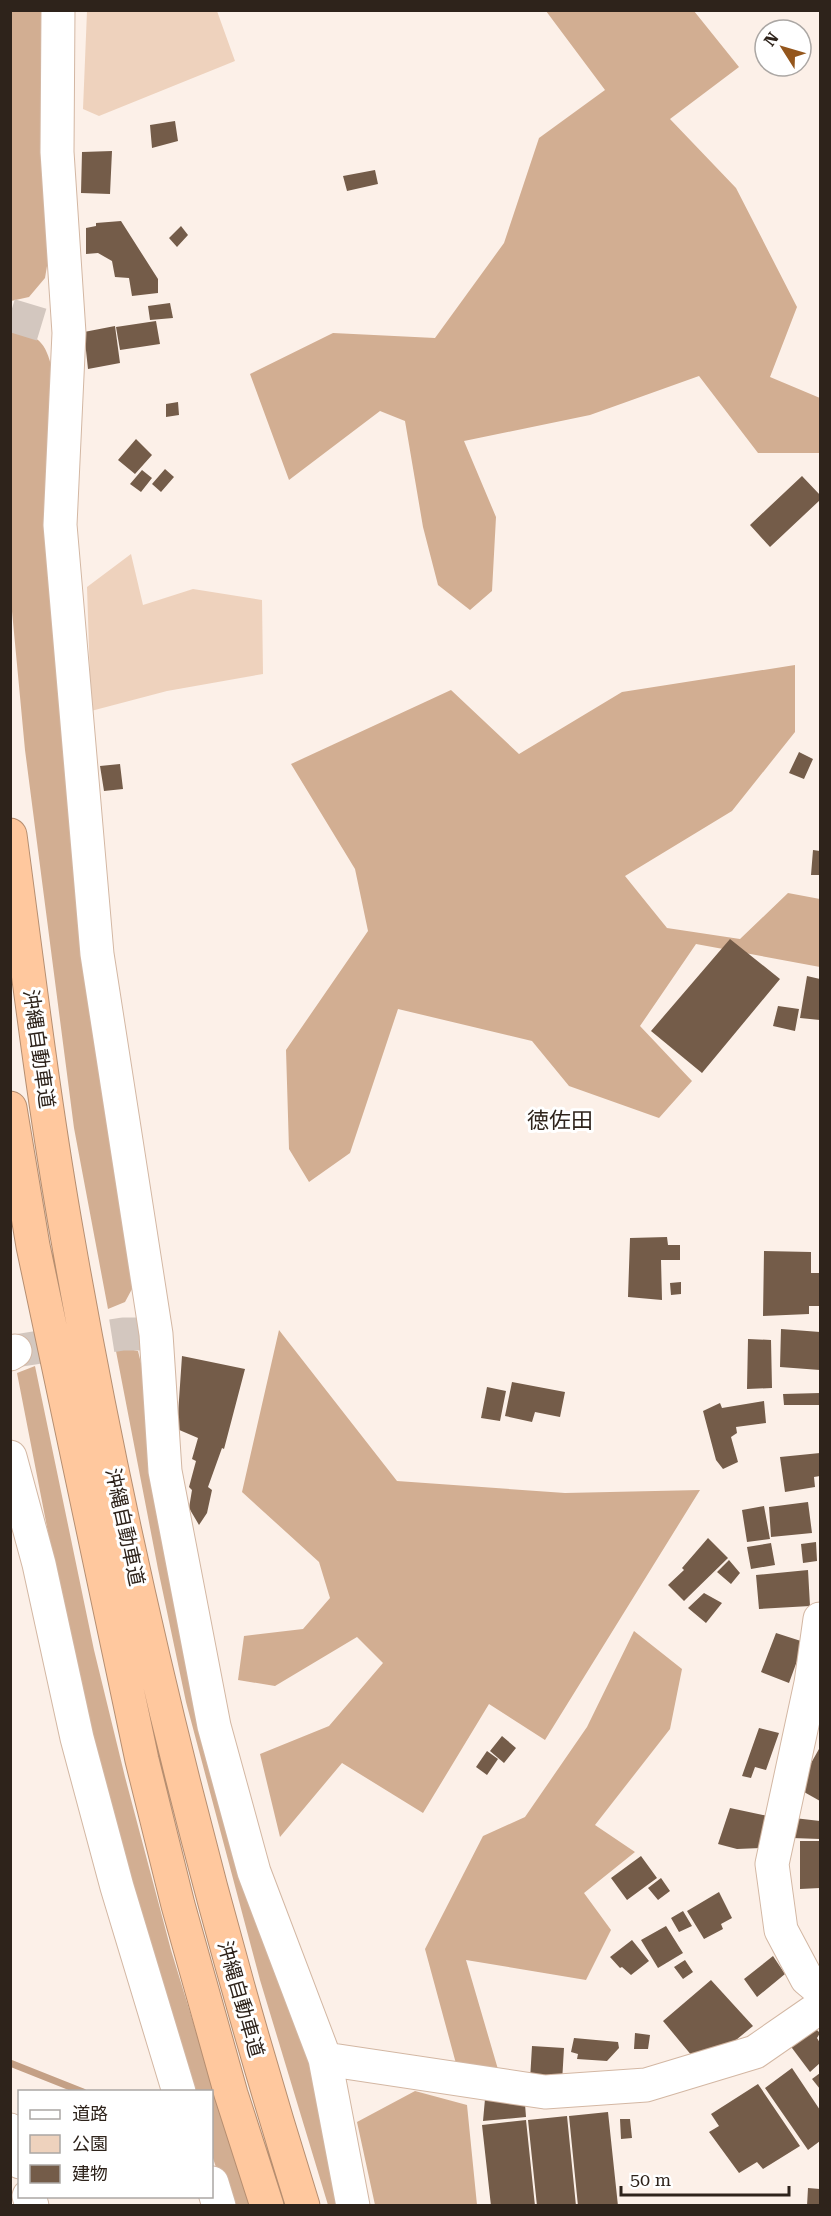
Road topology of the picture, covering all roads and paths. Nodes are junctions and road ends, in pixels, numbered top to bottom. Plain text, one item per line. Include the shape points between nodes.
1 (58, 10) edge
2 (10, 835) edge
3 (10, 1108) edge
4 (10, 1457) edge
5 (820, 1619) edge
6 (820, 1990) edge
7 (820, 2007) edge
8 (325, 2059) junction
9 (179, 2090) edge
10 (10, 2130) edge
11 (18, 2156) edge
12 (213, 2186) edge
13 (219, 2205) edge
14 (267, 2205) edge
15 (303, 2205) edge
16 (353, 2205) edge

1 - 8 street via 57,153 69,333 60,525 97,954 156,1334 165,1471 214,1726 254,1872
2 - 15 highway, 沖縄自動車道 via 67,1237 132,1563 210,1888
3 - 14 highway, 沖縄自動車道 via 33,1246 142,1760 193,1960
4 - 9 street via 108,1852
5 - 6 street via 811,1683 772,1864 781,1930 807,1978
7 - 8 street via 755,2052 646,2085 545,2092
8 - 16 street
10 - 11 street
12 - 13 street

